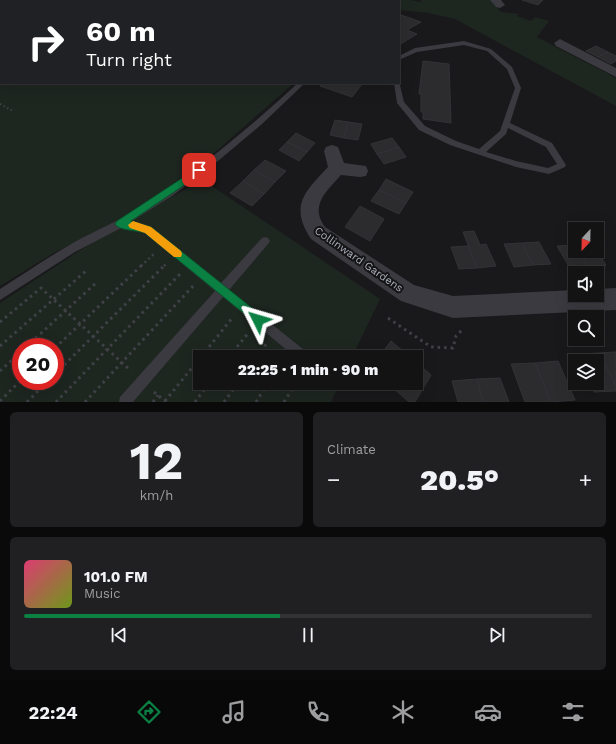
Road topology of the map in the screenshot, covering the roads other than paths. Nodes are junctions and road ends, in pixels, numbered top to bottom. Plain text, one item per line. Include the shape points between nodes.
1 (560, 43) dead end
2 (400, 58) edge
3 (616, 73) edge
4 (301, 84) edge
5 (397, 84) edge
6 (506, 124) junction
7 (480, 153) junction
8 (360, 171) dead end
9 (120, 224) junction
10 (265, 241) dead end
11 (222, 290) junction
12 (0, 295) edge
13 (616, 299) edge
14 (295, 350) edge
15 (125, 402) edge

1 - 3 street
2 - 6 lane via 416,50 464,43 489,50 510,68 518,88
4 - 9 lane via 254,128 210,163
5 - 7 lane via 401,103 422,128
6 - 7 lane via 503,132
6 - 7 lane via 549,145 562,165 549,171
8 - 13 street, Collinward Gardens via 334,159 314,195 307,214 310,224 318,233 409,294 453,307
9 - 11 lane via 148,230
9 - 12 lane via 70,250
10 - 11 lane
11 - 14 lane
11 - 15 lane

